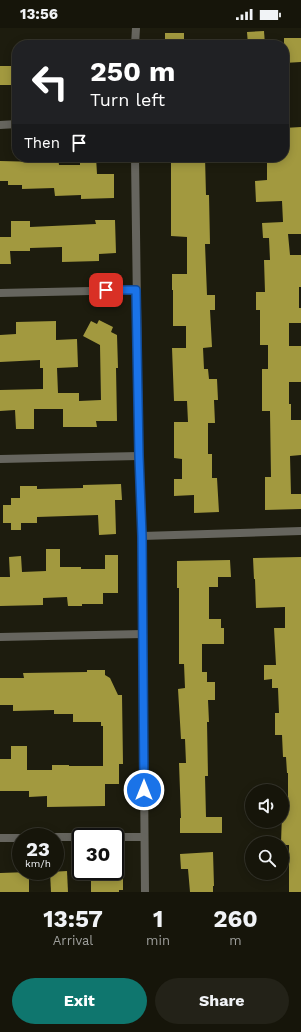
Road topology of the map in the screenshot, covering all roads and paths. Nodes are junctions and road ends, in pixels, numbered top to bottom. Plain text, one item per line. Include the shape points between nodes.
1 (136, 28) edge
2 (136, 40) edge
3 (12, 124) edge
4 (0, 125) edge
5 (135, 162) edge
6 (136, 290) junction
7 (0, 293) edge
8 (139, 456) junction
9 (0, 459) edge
10 (301, 530) edge
11 (142, 536) junction
12 (143, 634) junction
13 (0, 637) edge
14 (124, 837) edge
15 (144, 837) junction
16 (0, 838) edge
17 (12, 838) edge
18 (145, 892) edge

1 - 2 street
3 - 4 street
5 - 6 street
6 - 7 street
6 - 8 street
8 - 9 street
8 - 11 street
10 - 11 street
11 - 12 street
12 - 13 street
12 - 15 street
14 - 15 street
15 - 18 street
16 - 17 street

